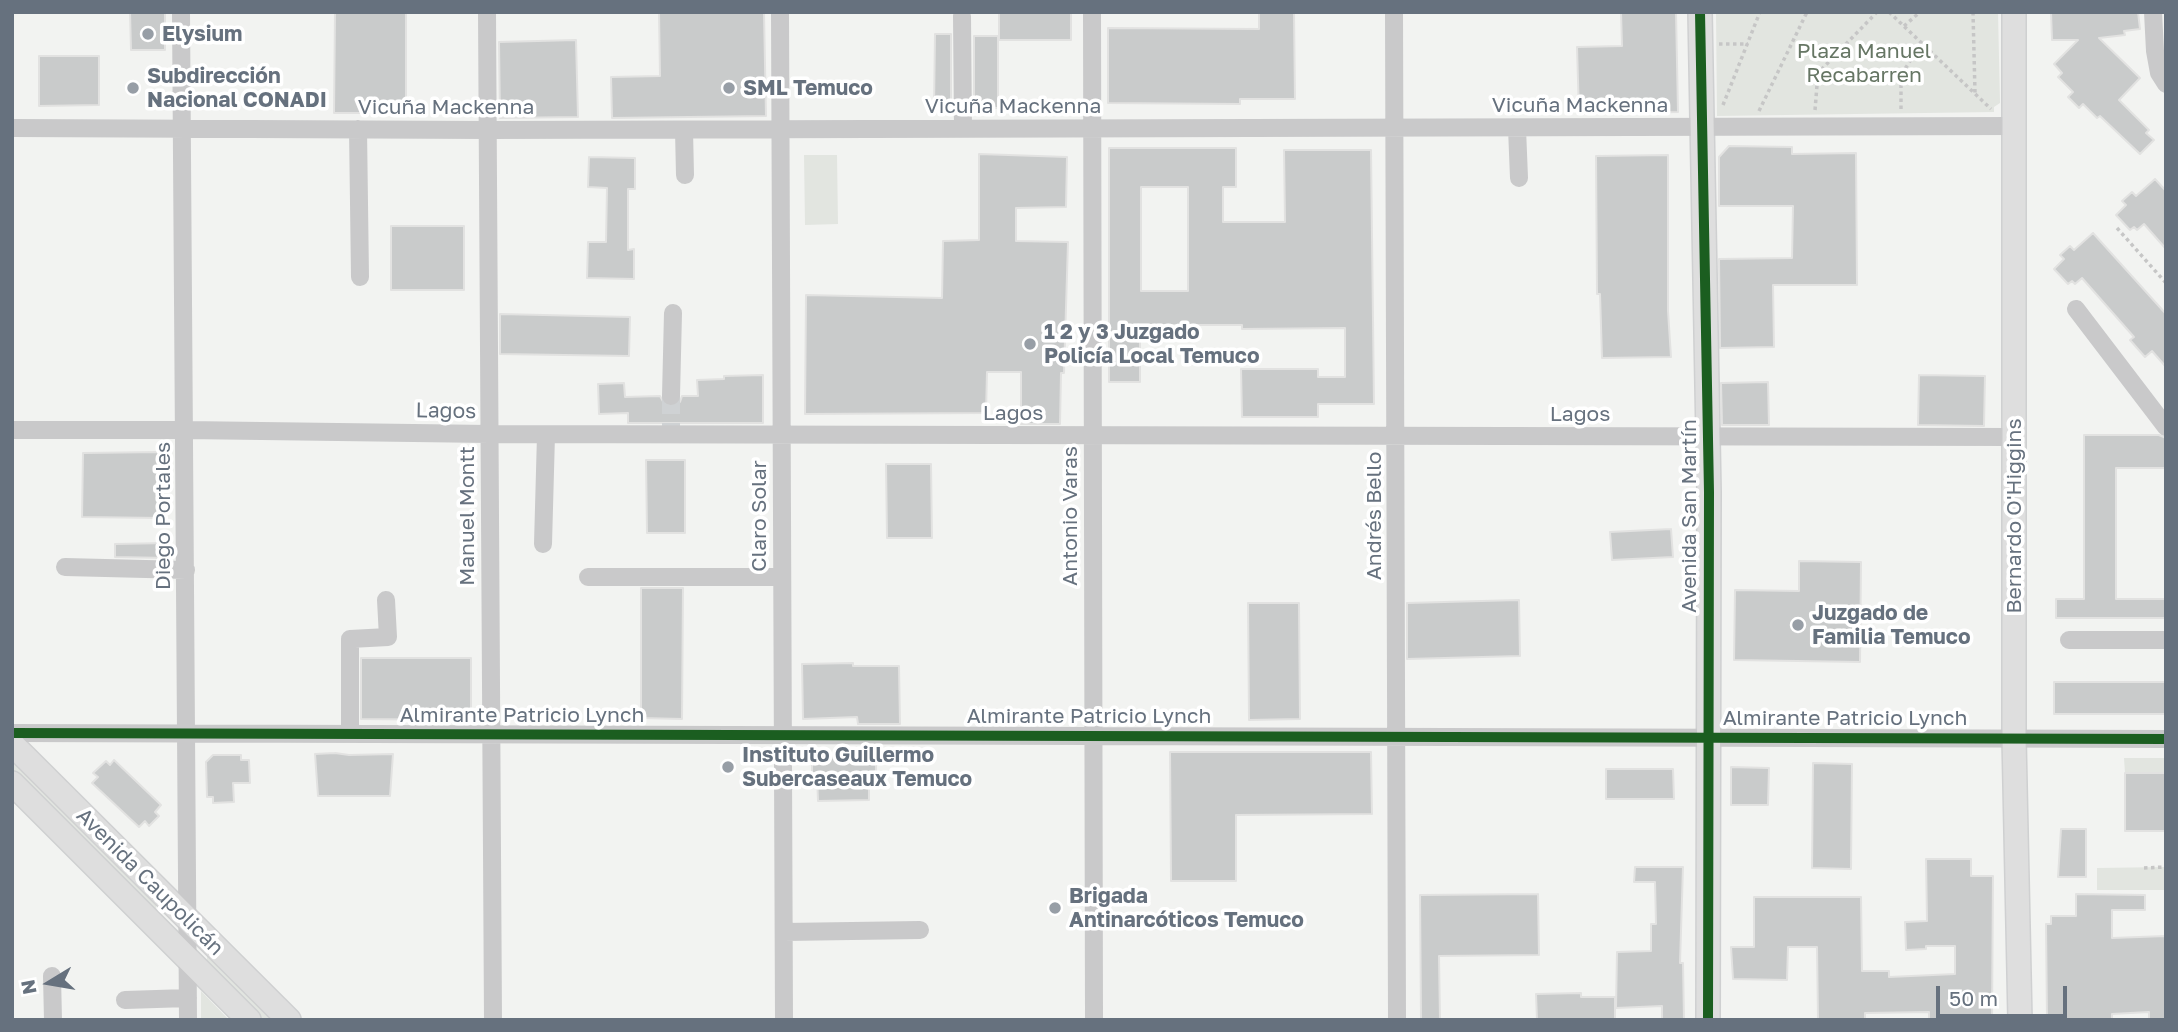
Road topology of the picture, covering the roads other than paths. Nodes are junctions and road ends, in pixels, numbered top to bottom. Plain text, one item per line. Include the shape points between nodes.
1 (181, 12) edge
2 (487, 12) edge
3 (780, 12) edge
4 (1092, 12) edge
5 (1394, 12) edge
6 (1700, 12) edge
7 (2014, 12) edge
8 (2153, 12) edge
9 (962, 16) dead end
10 (2166, 84) edge
11 (2003, 126) junction
12 (1711, 127) junction
13 (12, 128) edge
14 (182, 128) junction
15 (1396, 128) junction
16 (1517, 128) junction
17 (358, 129) junction
18 (963, 129) junction
19 (1092, 129) junction
20 (488, 130) junction
21 (684, 130) junction
22 (781, 130) junction
23 (685, 175) dead end
24 (1519, 178) dead end
25 (360, 277) dead end
26 (2076, 309) dead end
27 (673, 313) dead end
28 (671, 396) tunnel mouth
29 (2166, 426) edge
30 (12, 430) edge
31 (186, 430) junction
32 (489, 434) junction
33 (546, 435) junction
34 (782, 435) junction
35 (1093, 436) junction
36 (1396, 436) junction
37 (1708, 437) junction
38 (2014, 437) junction
39 (542, 544) dead end
40 (65, 567) dead end
41 (186, 570) junction
42 (782, 577) junction
43 (588, 578) dead end
44 (386, 600) dead end
45 (2069, 640) dead end
46 (2166, 640) edge
47 (12, 733) edge
48 (186, 733) junction
49 (350, 734) junction
50 (491, 734) junction
51 (783, 735) junction
52 (1093, 736) junction
53 (1396, 736) junction
54 (1709, 737) junction
55 (2014, 738) junction
56 (2166, 738) edge
57 (12, 744) edge
58 (12, 783) edge
59 (186, 918) junction
60 (920, 930) dead end
61 (784, 932) junction
62 (187, 958) junction
63 (52, 976) dead end
64 (188, 998) junction
65 (125, 1000) dead end
66 (53, 1020) edge
67 (188, 1020) edge
68 (249, 1020) edge
69 (289, 1020) edge
70 (492, 1020) edge
71 (784, 1020) edge
72 (1094, 1020) edge
73 (1397, 1020) edge
74 (1707, 1020) edge
75 (2020, 1020) edge

1 - 14 street, Diego Portales
2 - 20 street, Manuel Montt
3 - 22 street, Claro Solar
4 - 19 street, Antonio Varas
5 - 15 street, Andrés Bello
6 - 12 main road, Avenida San Martín
7 - 11 main road, Bernardo O'Higgins
8 - 10 street via 2155,51
9 - 18 street
11 - 12 street, Vicuña Mackenna
11 - 38 main road, Bernardo O'Higgins
12 - 16 street, Vicuña Mackenna
12 - 37 main road, Avenida San Martín
13 - 14 street, Vicuña Mackenna
14 - 17 street, Vicuña Mackenna
14 - 31 street, Diego Portales
15 - 16 street, Vicuña Mackenna
15 - 19 street, Vicuña Mackenna
15 - 36 street, Andrés Bello
16 - 24 street
17 - 20 street, Vicuña Mackenna
17 - 25 street
18 - 19 street, Vicuña Mackenna
18 - 22 street, Vicuña Mackenna
19 - 35 street, Antonio Varas
20 - 21 street, Vicuña Mackenna
20 - 32 street, Manuel Montt
21 - 22 street, Vicuña Mackenna
21 - 23 street
22 - 34 street, Claro Solar
26 - 29 street
27 - 28 street
30 - 31 street, Lagos
31 - 32 street, Lagos
31 - 41 street, Diego Portales
32 - 33 street, Lagos
32 - 50 street, Manuel Montt
33 - 34 street, Lagos via 671,431
33 - 39 street
34 - 35 street, Lagos
34 - 42 street, Claro Solar
35 - 36 street, Lagos
35 - 52 street, Antonio Varas
36 - 37 street, Lagos
36 - 53 street, Andrés Bello
37 - 38 street, Lagos
37 - 54 main road, Avenida San Martín
38 - 55 main road, Bernardo O'Higgins
40 - 41 street
41 - 48 street, Diego Portales
42 - 43 street
42 - 51 street, Claro Solar
44 - 49 street via 388,637 350,639
45 - 46 street
47 - 48 street, Almirante Patricio Lynch
48 - 49 street, Almirante Patricio Lynch
48 - 59 street, Diego Portales
49 - 50 street, Almirante Patricio Lynch
50 - 51 street, Almirante Patricio Lynch
50 - 70 street, Manuel Montt
51 - 52 street, Almirante Patricio Lynch
51 - 61 street, Claro Solar
52 - 53 street, Almirante Patricio Lynch
52 - 72 street, Antonio Varas
53 - 54 street, Almirante Patricio Lynch
53 - 73 street, Andrés Bello
54 - 55 street, Almirante Patricio Lynch
54 - 74 main road, Avenida San Martín
55 - 56 street, Almirante Patricio Lynch
55 - 75 main road, Bernardo O'Higgins
57 - 59 main road, Avenida Caupolicán
58 - 62 main road, Avenida Caupolicán
59 - 62 street, Diego Portales
59 - 69 main road, Avenida Caupolicán
60 - 61 street
61 - 71 street, Claro Solar
62 - 64 street, Diego Portales
62 - 68 main road, Avenida Caupolicán
63 - 66 street
64 - 65 street
64 - 67 street, Diego Portales

